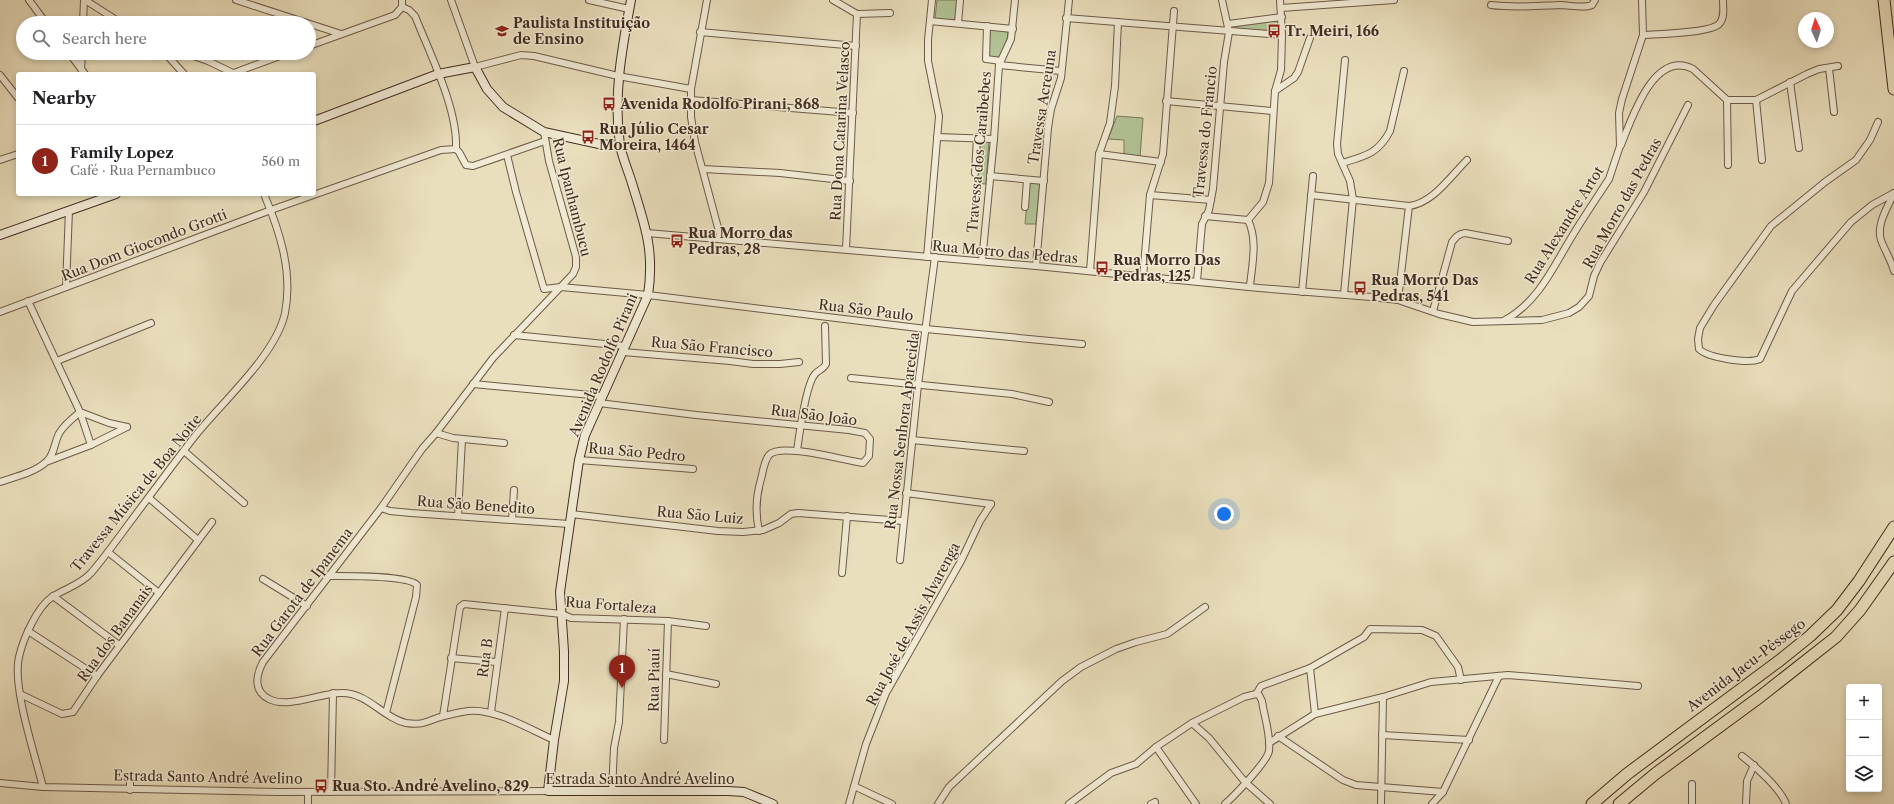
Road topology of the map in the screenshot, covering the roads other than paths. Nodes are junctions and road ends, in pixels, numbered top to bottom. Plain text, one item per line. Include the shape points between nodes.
1 (28, 0) edge
2 (84, 0) edge
3 (236, 0) edge
4 (451, 0) edge
5 (589, 0) edge
6 (631, 0) edge
7 (707, 0) edge
8 (833, 0) edge
9 (932, 0) edge
10 (960, 0) edge
11 (1015, 0) edge
12 (1069, 0) edge
13 (1222, 0) edge
14 (1280, 0) edge
15 (1387, 0) edge
16 (1394, 0) edge
17 (1595, 0) edge
18 (1642, 0) edge
19 (1723, 0) edge
20 (1884, 0) edge
21 (1334, 2) edge
22 (402, 3) edge
23 (1491, 5) dead end
24 (1281, 8) junction
25 (629, 9) junction
26 (1174, 11) dead end
27 (890, 13) dead end
28 (856, 14) junction
29 (41, 16) edge
30 (83, 16) edge
31 (110, 16) edge
32 (285, 16) edge
33 (1282, 17) junction
34 (1066, 18) junction
35 (930, 21) junction
36 (1118, 22) junction
37 (958, 23) junction
38 (1228, 24) junction
39 (316, 26) edge
40 (987, 26) junction
41 (1172, 27) junction
42 (1013, 29) junction
43 (700, 32) junction
44 (1230, 32) junction
45 (341, 34) junction
46 (1282, 35) junction
47 (1643, 35) junction
48 (1310, 38) dead end
49 (316, 43) edge
50 (856, 46) junction
51 (74, 60) edge
52 (82, 60) edge
53 (171, 60) edge
54 (205, 60) edge
55 (268, 60) edge
56 (1345, 60) dead end
57 (1000, 63) junction
58 (1838, 66) dead end
59 (475, 67) junction
60 (1829, 68) junction
61 (1061, 71) junction
62 (1404, 71) dead end
63 (83, 72) edge
64 (182, 72) edge
65 (230, 72) edge
66 (235, 72) edge
67 (438, 74) junction
68 (0, 75) edge
69 (618, 76) junction
70 (1790, 82) junction
71 (691, 89) junction
72 (1894, 89) edge
73 (1275, 91) junction
74 (16, 95) edge
75 (691, 100) junction
76 (1727, 100) junction
77 (1756, 100) junction
78 (1166, 101) junction
79 (1688, 105) dead end
80 (1220, 106) junction
81 (1273, 111) junction
82 (1834, 112) dead end
83 (853, 113) junction
84 (316, 120) edge
85 (1878, 122) dead end
86 (544, 132) junction
87 (937, 137) junction
88 (977, 137) junction
89 (994, 139) junction
90 (545, 141) junction
91 (620, 146) junction
92 (1620, 146) junction
93 (1799, 148) dead end
94 (456, 149) junction
95 (507, 154) junction
96 (1099, 154) junction
97 (16, 155) edge
98 (0, 160) edge
99 (1467, 160) dead end
100 (1762, 160) dead end
101 (1161, 162) junction
102 (1342, 163) junction
103 (1728, 165) dead end
104 (703, 169) junction
105 (975, 173) dead end
106 (990, 176) junction
107 (1313, 176) dead end
108 (850, 180) junction
109 (1027, 180) junction
110 (1044, 181) junction
111 (1894, 193) edge
112 (316, 194) edge
113 (1150, 195) junction
114 (1311, 195) junction
115 (110, 196) edge
116 (265, 196) edge
117 (311, 196) edge
118 (1353, 199) junction
119 (1211, 200) junction
120 (1409, 206) junction
121 (1025, 207) dead end
122 (70, 210) junction
123 (271, 210) junction
124 (1205, 216) junction
125 (1248, 220) junction
126 (647, 233) junction
127 (0, 236) edge
128 (721, 239) junction
129 (1508, 241) dead end
130 (846, 249) junction
131 (928, 257) junction
132 (935, 257) junction
133 (982, 261) junction
134 (1036, 266) junction
135 (1090, 271) junction
136 (1894, 272) edge
137 (1143, 277) junction
138 (1196, 280) junction
139 (1250, 286) junction
140 (66, 287) junction
141 (561, 287) junction
142 (1302, 292) junction
143 (1344, 294) junction
144 (648, 295) junction
145 (1398, 300) junction
146 (28, 301) junction
147 (1433, 311) junction
148 (0, 312) edge
149 (1503, 321) junction
150 (152, 323) dead end
151 (825, 326) dead end
152 (926, 329) junction
153 (514, 335) junction
154 (1082, 344) dead end
155 (624, 349) junction
156 (57, 361) junction
157 (799, 362) dead end
158 (852, 378) dead end
159 (473, 384) junction
160 (918, 385) junction
161 (600, 400) junction
162 (1049, 402) dead end
163 (80, 412) junction
164 (801, 424) junction
165 (436, 433) junction
166 (462, 439) junction
167 (912, 440) junction
168 (504, 443) dead end
169 (91, 445) junction
170 (184, 451) junction
171 (796, 451) junction
172 (1024, 452) dead end
173 (579, 460) junction
174 (46, 462) junction
175 (693, 469) dead end
176 (0, 482) edge
177 (514, 490) dead end
178 (906, 493) junction
179 (149, 498) junction
180 (244, 503) dead end
181 (381, 508) junction
182 (571, 514) junction
183 (458, 516) junction
184 (847, 516) junction
185 (512, 520) junction
186 (903, 521) junction
187 (212, 522) dead end
188 (569, 524) junction
189 (1894, 527) edge
190 (759, 531) junction
191 (198, 540) junction
192 (108, 552) junction
193 (900, 560) dead end
194 (1894, 562) edge
195 (842, 573) dead end
196 (329, 576) junction
197 (263, 579) dead end
198 (159, 593) junction
199 (53, 596) junction
200 (306, 606) junction
201 (1205, 607) dead end
202 (504, 608) junction
203 (562, 614) junction
204 (624, 619) junction
205 (668, 621) junction
206 (706, 626) dead end
207 (28, 630) junction
208 (119, 645) junction
209 (451, 658) junction
210 (496, 662) junction
211 (1310, 668) junction
212 (666, 674) junction
213 (97, 676) junction
214 (1499, 676) junction
215 (1461, 680) junction
216 (716, 684) dead end
217 (1638, 686) dead end
218 (20, 694) junction
219 (332, 694) junction
220 (1256, 694) junction
221 (1383, 697) junction
222 (491, 712) junction
223 (386, 713) junction
224 (1315, 714) junction
225 (443, 716) junction
226 (1192, 723) junction
227 (1382, 734) junction
228 (1278, 736) junction
229 (554, 740) junction
230 (664, 740) dead end
231 (1468, 740) junction
232 (1269, 743) junction
233 (1156, 747) junction
234 (1742, 756) dead end
235 (1754, 765) junction
236 (130, 781) dead end
237 (1245, 782) junction
238 (0, 783) edge
239 (1692, 784) dead end
240 (854, 786) junction
241 (1380, 786) junction
242 (43, 787) junction
243 (130, 790) junction
244 (548, 791) junction
245 (308, 792) junction
246 (331, 792) junction
247 (612, 792) junction
248 (1444, 792) junction
249 (308, 804) edge
250 (773, 804) edge
251 (849, 804) edge
252 (892, 804) edge
253 (938, 804) edge
254 (1069, 804) edge
255 (1196, 804) edge
256 (1225, 804) edge
257 (1270, 804) edge
258 (1381, 804) edge
259 (1433, 804) edge
260 (1592, 804) edge
261 (1619, 804) edge
262 (1692, 804) edge
263 (1746, 804) edge
264 (1786, 804) edge

1 - 29 street
2 - 30 street
2 - 31 street
3 - 32 street
4 - 59 street
5 - 25 street
6 - 25 main road, Avenida Rodolfo Pirani
7 - 43 street
8 - 28 street
9 - 35 street
10 - 37 street
11 - 42 street, Travessa dos Caraibebes
12 - 34 street, Travessa Acreuna
13 - 38 street
14 - 24 street
15 - 16 street
15 - 21 street
17 - 23 street via 1592,5 1584,7 1561,5 1522,8
18 - 47 street, Rua Alexandre Artot
19 - 47 street via 1723,17 1716,27
20 - 72 highway
21 - 24 street
22 - 45 street via 395,15
22 - 67 street via 415,16
24 - 33 street
25 - 69 main road, Avenida Rodolfo Pirani
26 - 41 street
27 - 28 street
28 - 50 street, Rua Dona Catarina Velasco
33 - 38 street
33 - 46 street
34 - 36 street
34 - 61 street, Travessa Acreuna
35 - 37 street
35 - 87 street via 928,61 938,105
36 - 41 street
36 - 96 street via 1117,65 1110,122
37 - 40 street
38 - 44 street
39 - 45 street
40 - 42 street
40 - 57 street via 986,59
41 - 44 street
41 - 78 street
42 - 57 street, Travessa dos Caraibebes via 1008,49
43 - 50 street
43 - 71 street
44 - 46 street
44 - 80 street, Travessa do Francio via 1224,56
45 - 49 street
46 - 73 street via 1281,70
47 - 92 street, Rua Alexandre Artot via 1619,113
48 - 73 street via 1298,72 1294,78
50 - 83 street, Rua Dona Catarina Velasco
51 - 63 street
52 - 63 street
53 - 64 street
54 - 65 street
55 - 66 street
56 - 102 street via 1337,144
57 - 61 street
57 - 89 street, Travessa dos Caraibebes
58 - 60 street
59 - 67 main road
59 - 69 street via 521,55
59 - 86 main road via 487,89 503,107
60 - 70 street via 1819,69
60 - 82 street
61 - 110 street, Travessa Acreuna via 1049,122
62 - 102 street via 1386,140 1370,155
67 - 84 main road
67 - 94 street via 451,109
68 - 74 street
69 - 71 street
69 - 91 main road, Avenida Rodolfo Pirani
70 - 77 street
70 - 93 street
71 - 75 street
73 - 81 street
75 - 83 street
75 - 104 street via 692,130
76 - 77 street
76 - 92 street via 1686,65 1676,64 1665,68 1656,75 1638,105
76 - 103 street
77 - 100 street
78 - 80 street
78 - 101 street
79 - 149 street, Rua Morro das Pedras via 1644,192 1600,262 1589,296 1584,302 1569,313 1557,317 1524,322
80 - 81 street
80 - 119 street, Travessa do Francio
81 - 125 street via 1267,193
83 - 108 street, Rua Dona Catarina Velasco
85 - 111 street via 1870,140 1856,160 1771,226 1700,328 1699,349 1711,356 1752,361 1760,359 1792,291 1851,222 1872,205
86 - 90 street, Rua Ipanhambucu
86 - 91 main road
87 - 88 street
87 - 131 street
88 - 89 street
88 - 105 street
89 - 106 street, Travessa dos Caraibebes
90 - 95 street
90 - 141 street, Rua Ipanhambucu via 576,257 575,271
91 - 126 main road, Avenida Rodolfo Pirani
92 - 149 street, Rua Alexandre Artot via 1609,179 1542,285 1529,302
94 - 95 street via 468,166 477,166
94 - 112 street, Rua Dom Giocondo Grotti via 441,150
95 - 141 street, Rua São Paulo via 544,288
96 - 101 street
96 - 135 street
97 - 98 street
99 - 120 street via 1428,199
101 - 113 street
102 - 118 street via 1350,182
104 - 108 street
104 - 128 street
106 - 109 street
106 - 133 street, Travessa dos Caraibebes
107 - 114 street
108 - 130 street, Rua Dona Catarina Velasco
109 - 110 street
109 - 121 street
110 - 134 street, Travessa Acreuna
111 - 136 street via 1880,229
113 - 119 street
113 - 137 street
114 - 118 street
114 - 142 street
115 - 122 main road
116 - 123 street, Travessa Música de Boa Noite
117 - 123 street, Rua Dom Giocondo Grotti
118 - 120 street
118 - 143 street
119 - 124 street, Travessa do Francio
120 - 145 street
122 - 127 main road
122 - 140 street
123 - 140 street, Rua Dom Giocondo Grotti
123 - 170 street, Travessa Música de Boa Noite via 284,249 288,273 285,314 280,328 262,358
124 - 125 street
124 - 138 street, Travessa do Francio
125 - 139 street via 1252,230 1253,253
126 - 128 street, Rua Morro das Pedras
126 - 144 main road, Avenida Rodolfo Pirani via 651,273
128 - 130 street, Rua Morro das Pedras
129 - 147 street via 1465,233 1456,236 1452,242
130 - 131 street, Rua Morro das Pedras
131 - 132 street, Rua Morro das Pedras
132 - 133 street, Rua Morro das Pedras
132 - 152 street, Rua Nossa Senhora Aparecida
133 - 134 street, Rua Morro das Pedras
134 - 135 street, Rua Morro das Pedras
135 - 137 street, Rua Morro das Pedras
137 - 138 street, Rua Morro das Pedras
138 - 139 street, Rua Morro das Pedras
139 - 142 street, Rua Morro das Pedras
140 - 146 street, Rua Dom Giocondo Grotti
141 - 144 street, Rua São Paulo
141 - 153 street, Rua Garota de Ipanema
142 - 143 street, Rua Morro das Pedras
143 - 145 street, Rua Morro das Pedras
144 - 152 street, Rua São Paulo
144 - 155 main road, Avenida Rodolfo Pirani
145 - 147 street, Rua Morro das Pedras
146 - 148 street, Rua Dom Giocondo Grotti
146 - 156 street
147 - 149 street, Rua Morro das Pedras via 1473,322
150 - 156 street
151 - 164 street via 826,364 814,374
152 - 154 street, Rua São Paulo
152 - 160 street, Rua Nossa Senhora Aparecida
153 - 155 street, Rua São Francisco
153 - 159 street, Rua Garota de Ipanema via 502,346
155 - 157 street, Rua São Francisco via 753,364
155 - 161 main road, Avenida Rodolfo Pirani
156 - 163 street
158 - 160 street
159 - 161 street, Rua São João
159 - 165 street, Rua Garota de Ipanema
160 - 162 street via 1012,394
160 - 167 street, Rua Nossa Senhora Aparecida
161 - 164 street, Rua São João via 696,415
161 - 173 main road, Avenida Rodolfo Pirani via 585,435
163 - 169 street
163 - 169 street via 126,427
163 - 174 street via 60,432
164 - 171 street
164 - 171 street, Rua São João via 865,433 870,439 870,456 863,463
165 - 166 street
165 - 181 street, Rua Garota de Ipanema
166 - 168 street
166 - 183 street
167 - 172 street
167 - 178 street, Rua Nossa Senhora Aparecida
169 - 174 street
170 - 179 street, Travessa Música de Boa Noite
170 - 180 street
171 - 190 street, Rua São João via 775,451 769,455 758,491 756,509
173 - 175 street, Rua São Pedro
173 - 182 main road, Avenida Rodolfo Pirani
174 - 176 street
177 - 185 street
178 - 186 street, Rua Nossa Senhora Aparecida
178 - 240 street, Rua José de Assis Alvarenga via 991,504 886,694 868,738
179 - 191 street
179 - 192 street, Travessa Música de Boa Noite
181 - 183 street, Rua São Benedito via 390,511
181 - 196 street, Rua Garota de Ipanema
182 - 188 main road, Avenida Rodolfo Pirani
182 - 190 street, Rua São Luiz via 718,531
183 - 185 street, Rua São Benedito
184 - 186 street, Rua São Luiz
184 - 190 street, Rua São Luiz via 794,513 773,527
184 - 195 street
185 - 188 street, Rua São Benedito
186 - 193 street, Rua Nossa Senhora Aparecida
187 - 191 street, Rua dos Bananais
188 - 203 main road, Avenida Rodolfo Pirani via 560,592
189 - 260 highway, Avenida Jacu-Pêssego via 1860,581 1837,610 1810,636 1627,774
191 - 198 street, Rua dos Bananais
192 - 198 street
192 - 199 street, Travessa Música de Boa Noite via 80,582
194 - 261 highway via 1860,610 1836,637
196 - 200 street, Rua Garota de Ipanema
196 - 223 street via 385,578 412,581 417,585
197 - 200 street
198 - 208 street, Rua dos Bananais
199 - 207 street, Travessa Música de Boa Noite via 41,608
199 - 208 street
200 - 219 street, Rua Garota de Ipanema via 263,662 258,672 258,684 268,698 276,701 288,702
201 - 253 street via 1167,634 1116,650 1081,667 1062,681 949,787
202 - 203 street, Rua Fortaleza
202 - 209 street, Rua Fortaleza via 466,603 460,608
202 - 210 street, Rua B
203 - 204 street, Rua Fortaleza via 571,618
203 - 229 main road, Avenida Rodolfo Pirani via 564,681
204 - 205 street, Rua Fortaleza
204 - 247 street via 619,722 614,748
205 - 206 street, Rua Fortaleza
205 - 212 street, Rua Piauí
207 - 213 street
207 - 218 street, Travessa Música de Boa Noite via 17,665
208 - 213 street, Rua dos Bananais
209 - 210 street
209 - 225 street
210 - 222 street, Rua B
211 - 215 street via 1364,637 1370,629 1422,630 1436,636 1458,667
211 - 220 street via 1261,686
211 - 224 street
212 - 216 street
212 - 230 street, Rua Piauí
213 - 218 street, Rua dos Bananais via 69,714 56,712
214 - 215 street
214 - 217 street
214 - 231 street
215 - 221 street via 1431,682
218 - 242 street, Travessa Música de Boa Noite
219 - 223 street, Rua Garota de Ipanema via 352,694
219 - 246 street
220 - 226 street via 1244,697
220 - 232 street via 1262,701
221 - 224 street
221 - 227 street
222 - 225 street, Rua Garota de Ipanema via 469,711
222 - 229 street, Rua Garota de Ipanema
223 - 225 street, Rua Garota de Ipanema via 397,721 417,724
224 - 228 street
226 - 233 street
226 - 237 street via 1209,738
227 - 231 street
227 - 241 street
228 - 232 street
228 - 241 street via 1343,780 1356,785
229 - 244 main road, Avenida Rodolfo Pirani
231 - 248 street
232 - 237 street via 1265,761
233 - 254 street via 1136,764 1111,773
233 - 255 street
234 - 235 street
235 - 263 street via 1747,781
235 - 264 street
236 - 243 street
237 - 256 street
237 - 257 street
238 - 242 street, Estrada Santo André Avelino
239 - 262 street
240 - 251 street, Rua José de Assis Alvarenga
240 - 252 street
241 - 248 street
241 - 258 street
242 - 243 street, Estrada Santo André Avelino
243 - 245 street, Estrada Santo André Avelino
244 - 246 street, Estrada Santo André Avelino
244 - 247 main road, Estrada Santo André Avelino
245 - 246 street, Estrada Santo André Avelino
245 - 249 street
247 - 250 main road, Estrada Santo André Avelino via 744,792
248 - 259 street

